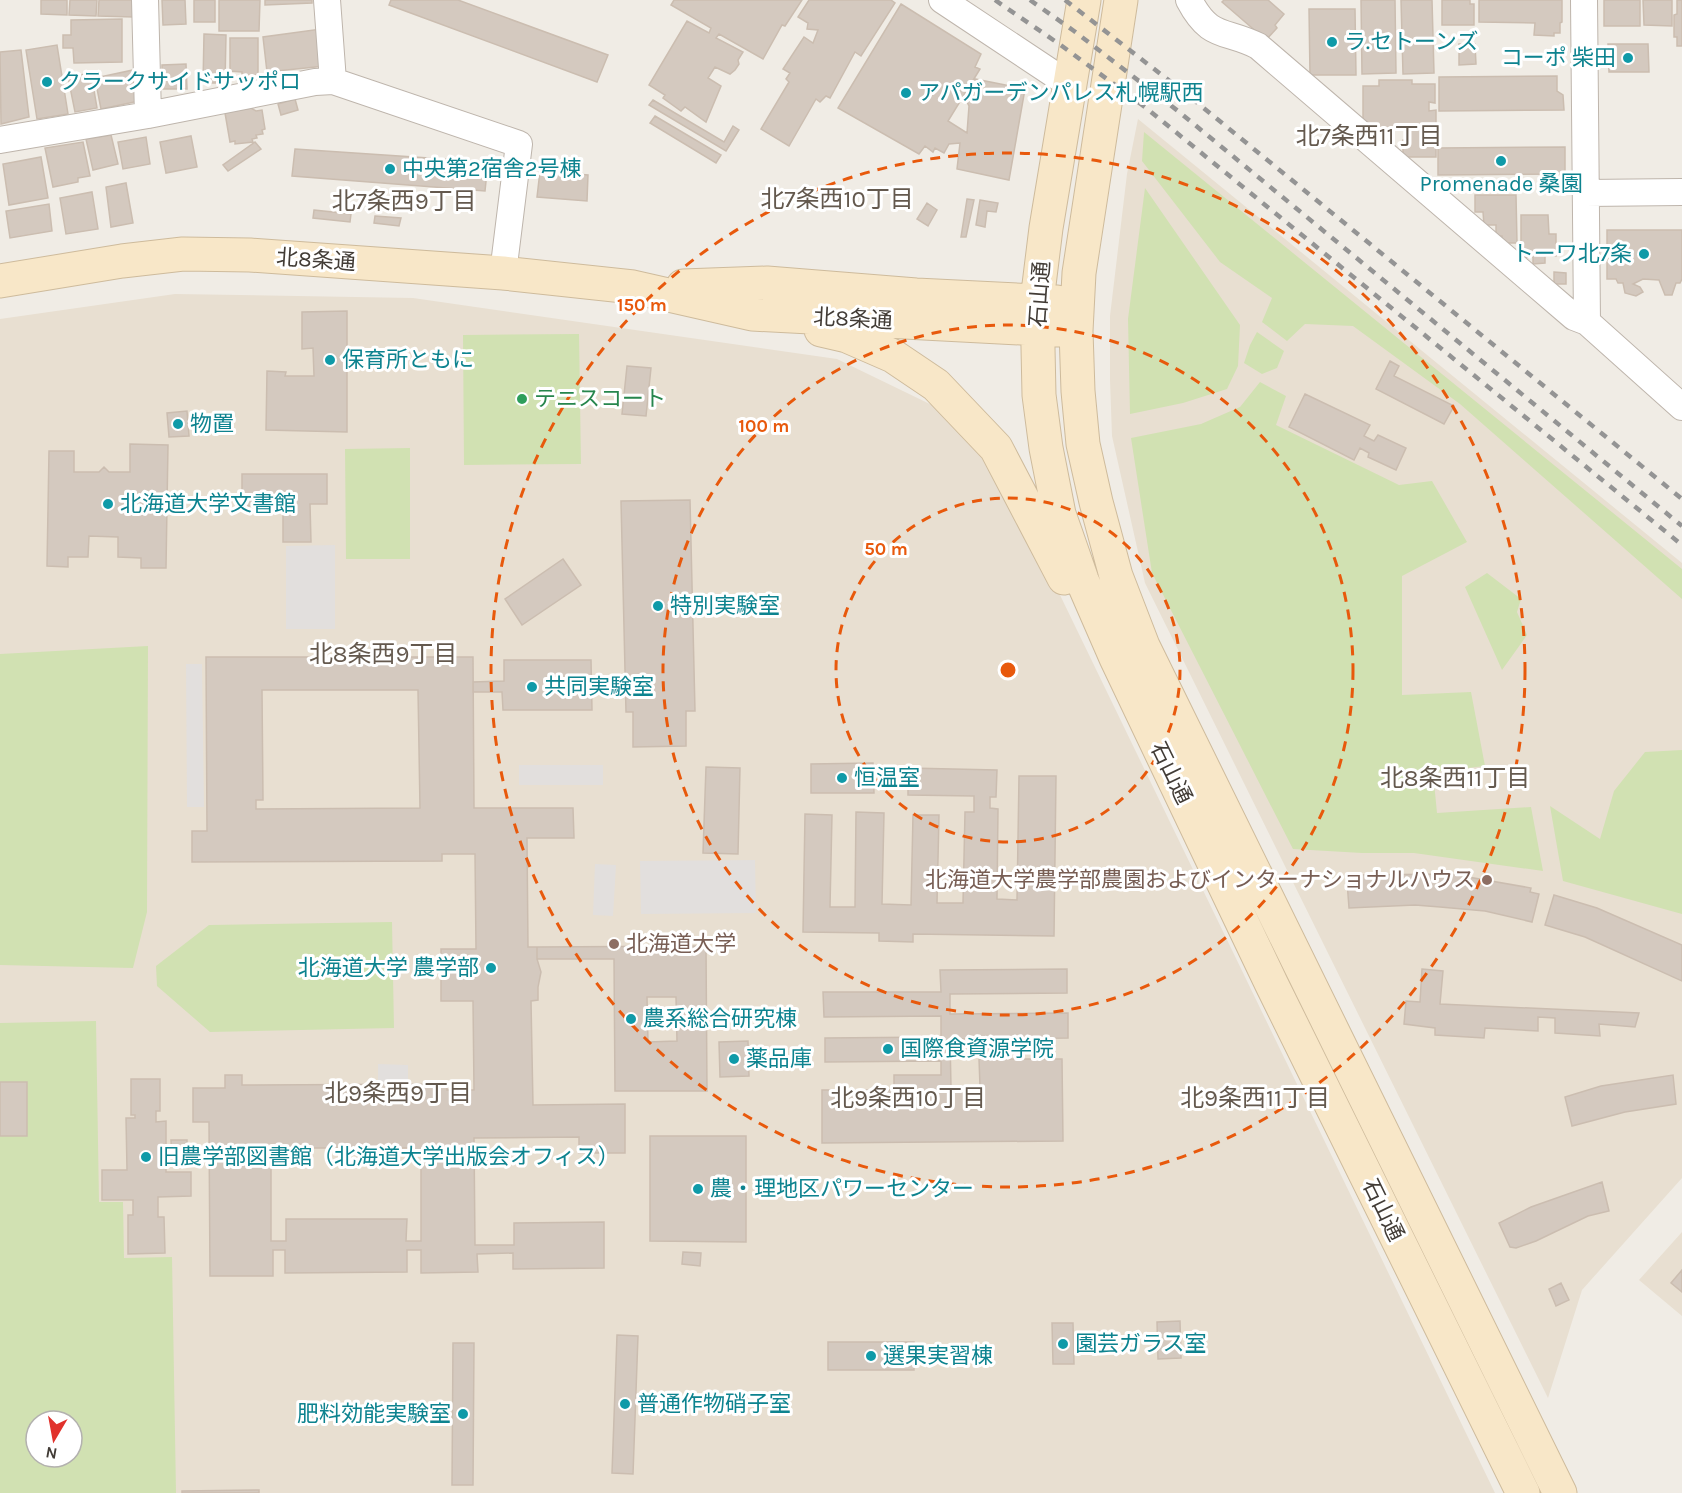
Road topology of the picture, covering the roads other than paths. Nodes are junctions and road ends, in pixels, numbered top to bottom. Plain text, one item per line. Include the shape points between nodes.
1 (145, 0) edge
2 (327, 0) edge
3 (942, 0) edge
4 (1084, 0) edge
5 (1121, 0) edge
6 (1189, 0) edge
7 (1584, 0) edge
8 (333, 81) junction
9 (1070, 85) junction
10 (148, 115) junction
11 (0, 140) edge
12 (1682, 192) edge
13 (1586, 193) junction
14 (503, 273) junction
15 (0, 281) edge
16 (633, 287) junction
17 (752, 314) junction
18 (1037, 315) junction
19 (1076, 317) junction
20 (1587, 322) junction
21 (1682, 407) edge
22 (1116, 658) junction
23 (1523, 1493) edge
24 (1560, 1493) edge

1 - 10 street
2 - 8 street
3 - 9 street
4 - 9 main road, 石山通
5 - 19 main road, 石山通 via 1079,273
6 - 20 street via 1207,26 1258,46 1574,317
7 - 13 street
8 - 10 street via 315,81
8 - 14 street via 519,144
9 - 18 main road, 石山通
10 - 11 street
12 - 13 street
13 - 20 street
14 - 15 main road, 北8条通 via 183,254
14 - 16 main road, 北8条通
16 - 17 main road, 北8条通
16 - 18 main road, 北8条通 via 767,283 916,295
17 - 18 main road, 北8条通
17 - 22 main road via 846,336 893,356 936,385 996,448 1073,596
18 - 19 main road, 北8条通
18 - 22 main road, 石山通 via 1039,395 1059,513 1082,580
19 - 24 main road, 石山通 via 1083,444 1116,576 1143,646
20 - 21 street
22 - 23 main road, 石山通 via 1272,985

